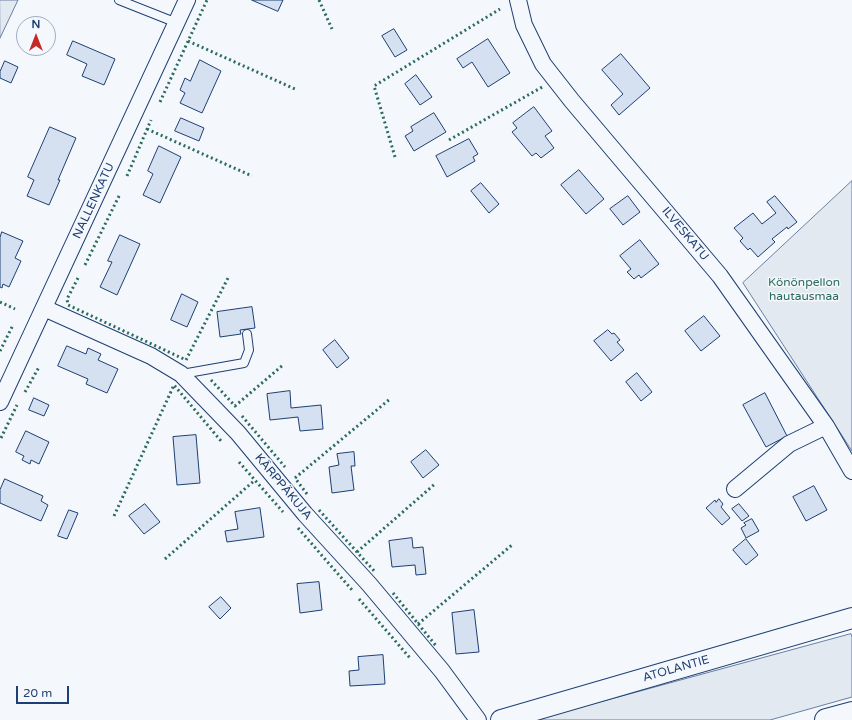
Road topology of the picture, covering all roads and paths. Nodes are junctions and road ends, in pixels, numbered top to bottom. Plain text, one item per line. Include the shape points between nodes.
1 (119, 0) edge
2 (187, 0) edge
3 (518, 0) edge
4 (177, 23) junction
5 (44, 308) junction
6 (247, 334) dead end
7 (181, 374) junction
8 (0, 402) edge
9 (826, 426) junction
10 (852, 471) edge
11 (735, 489) dead end
12 (852, 618) edge
13 (852, 713) edge
14 (478, 720) edge
15 (501, 720) edge
16 (826, 720) edge

1 - 4 lane
2 - 4 street, NALLENKATU
3 - 9 street, ILVESKATU via 524,25 543,64 720,276
4 - 5 street, NALLENKATU
5 - 7 street, KÄRPPÄKUJA via 151,356
5 - 8 street, NALLENKATU
6 - 7 lane via 249,350 244,363
7 - 14 street, KÄRPPÄKUJA via 238,433 305,514 369,584 442,671
9 - 10 street, ILVESKATU
9 - 11 street via 789,444
12 - 15 street, ATOLANTIE
13 - 16 highway

